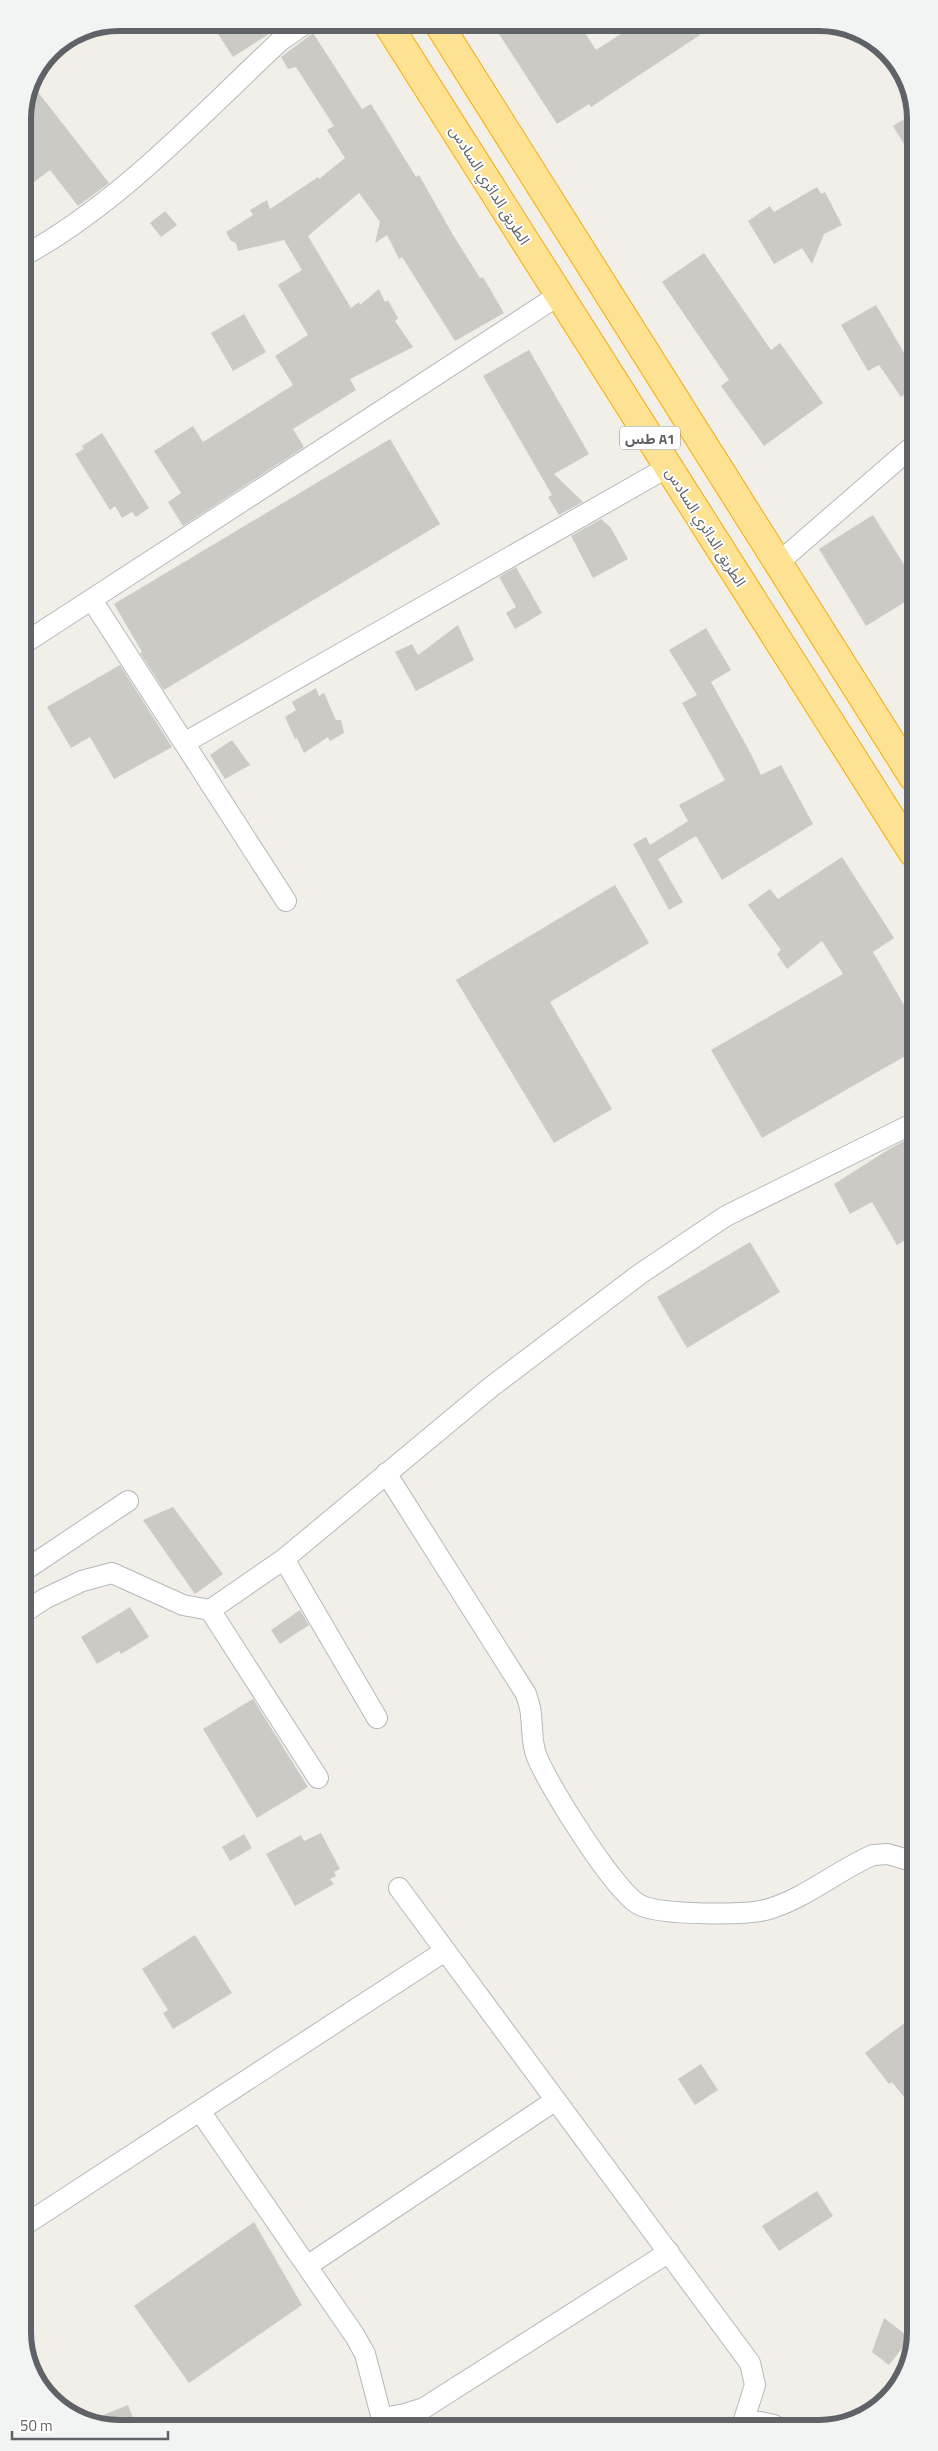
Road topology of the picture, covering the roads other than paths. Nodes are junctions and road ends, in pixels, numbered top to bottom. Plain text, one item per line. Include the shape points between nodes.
1 (294, 31) edge
2 (392, 31) edge
3 (443, 31) edge
4 (31, 252) edge
5 (560, 295) junction
6 (907, 451) edge
7 (668, 467) junction
8 (778, 562) junction
9 (92, 600) junction
10 (31, 639) edge
11 (184, 743) junction
12 (907, 767) edge
13 (907, 844) edge
14 (286, 901) dead end
15 (907, 1126) edge
16 (386, 1473) junction
17 (128, 1501) dead end
18 (284, 1559) junction
19 (31, 1566) edge
20 (31, 1608) edge
21 (210, 1610) junction
22 (377, 1718) dead end
23 (318, 1778) dead end
24 (907, 1860) edge
25 (399, 1888) dead end
26 (445, 1951) junction
27 (556, 2100) junction
28 (200, 2111) junction
29 (31, 2221) edge
30 (669, 2252) junction
31 (307, 2266) junction
32 (382, 2420) edge
33 (388, 2420) edge
34 (745, 2420) edge

1 - 4 street via 115,195 57,238
2 - 5 highway, الطريق الدائري السادس / طس A1
3 - 8 highway, طس A1
5 - 7 highway, الطريق الدائري السادس / طس A1
5 - 9 street
6 - 8 street
7 - 11 street
7 - 13 highway, الطريق الدائري السادس / طس A1
8 - 12 highway, طس A1
9 - 10 street
9 - 11 street
11 - 14 street
15 - 16 street via 726,1216 640,1274 491,1387
16 - 18 street
16 - 24 street via 526,1694 536,1756 547,1778 604,1866 625,1893 640,1905 659,1911 749,1913 783,1904 873,1855 888,1854
17 - 19 street
18 - 21 street
18 - 22 street
20 - 21 street via 82,1581 112,1573 184,1604
21 - 23 street
25 - 26 street
26 - 27 street
26 - 28 street
27 - 30 street
27 - 31 street
28 - 29 street
28 - 31 street
30 - 33 street via 424,2408
30 - 34 street via 750,2363 755,2385
31 - 32 street via 365,2354

